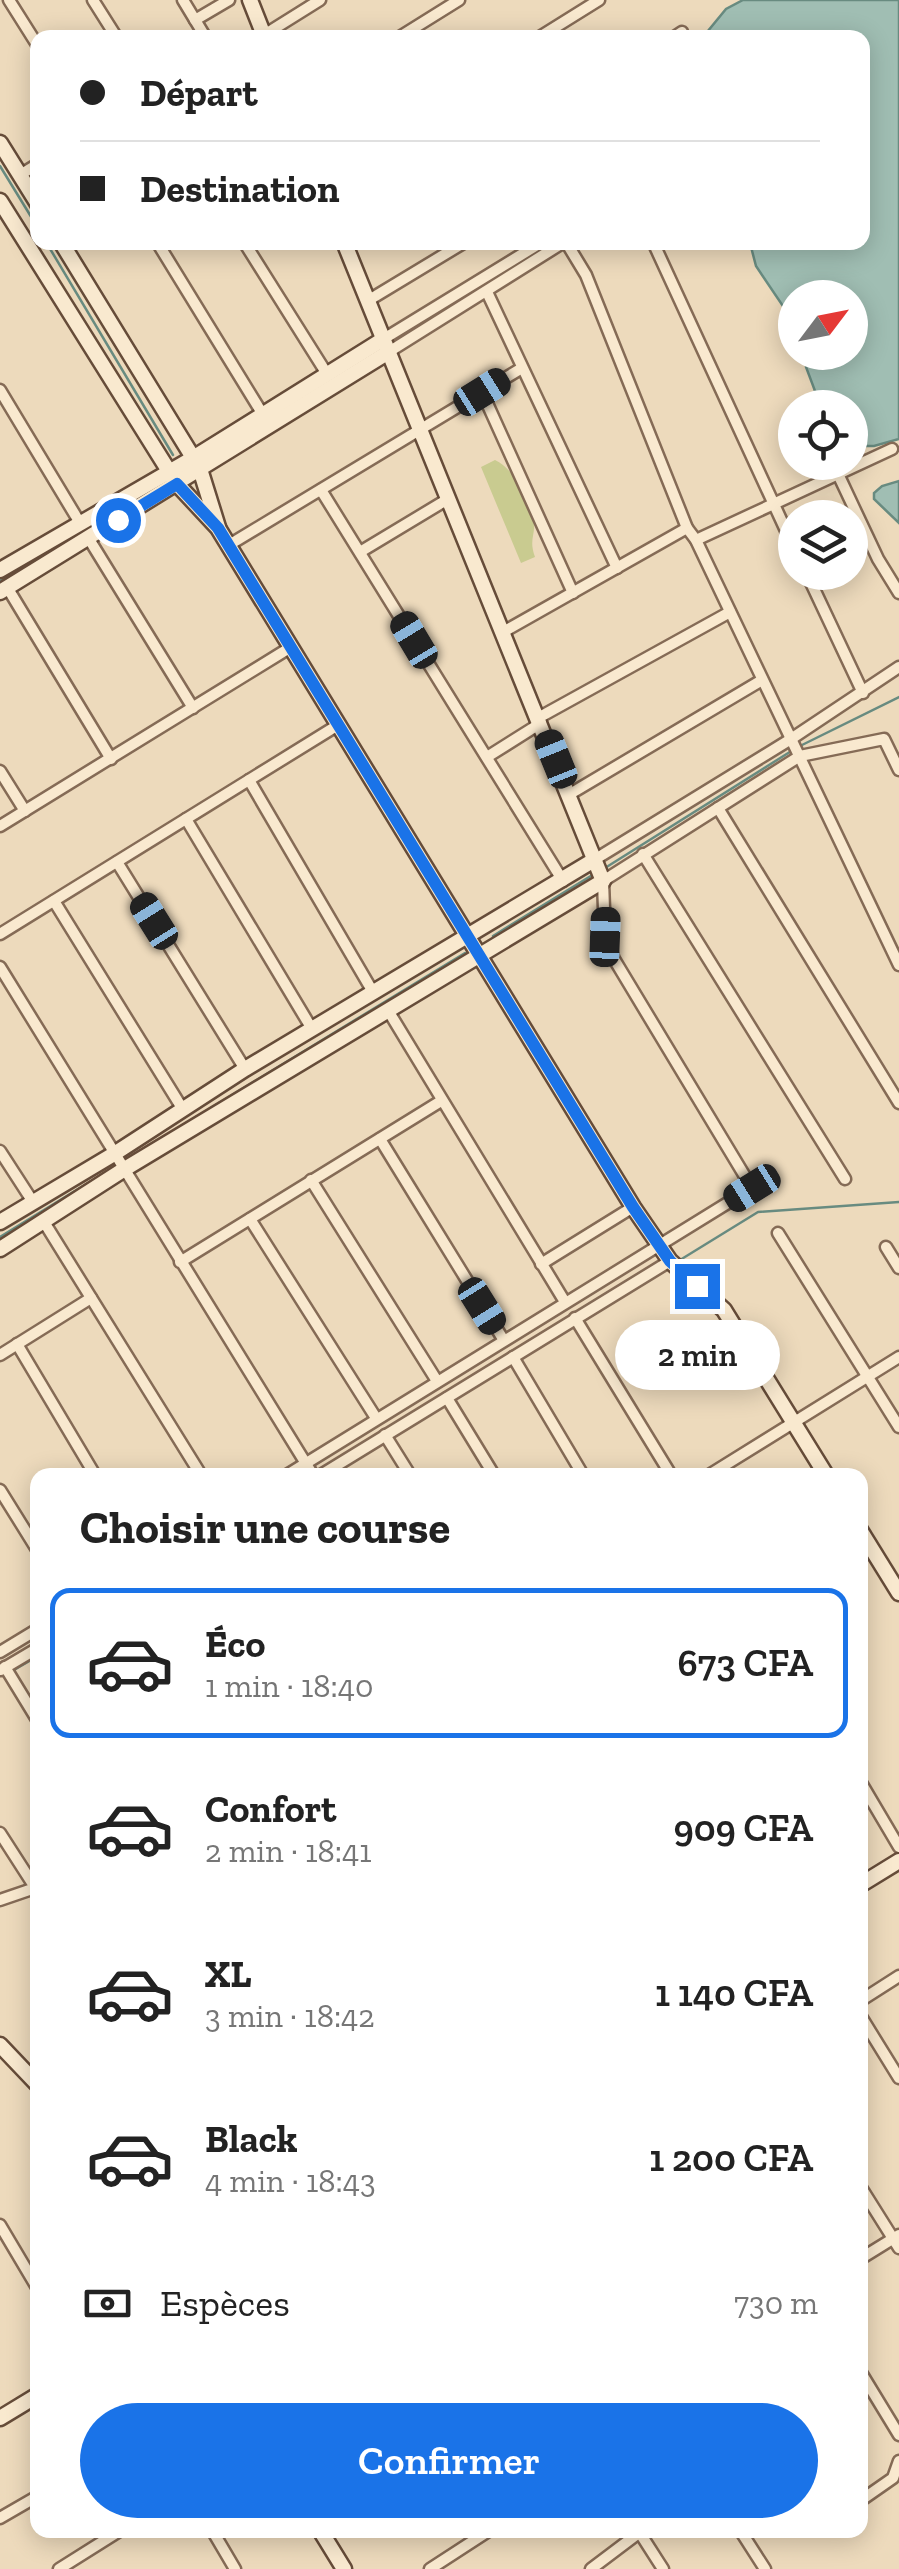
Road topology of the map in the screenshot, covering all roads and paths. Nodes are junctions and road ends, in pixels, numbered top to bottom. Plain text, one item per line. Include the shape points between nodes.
1 (10, 0) edge
2 (93, 0) edge
3 (183, 0) edge
4 (229, 0) edge
5 (250, 0) edge
6 (320, 0) edge
7 (459, 0) edge
8 (599, 0) edge
9 (196, 20) junction
10 (111, 30) edge
11 (202, 30) edge
12 (262, 30) edge
13 (273, 30) edge
14 (411, 30) edge
15 (551, 30) edge
16 (30, 33) edge
17 (0, 143) edge
18 (30, 169) edge
19 (20, 175) junction
20 (30, 191) edge
21 (0, 201) edge
22 (30, 249) edge
23 (31, 250) edge
24 (66, 250) edge
25 (163, 250) edge
26 (249, 250) edge
27 (350, 250) edge
28 (451, 250) edge
29 (530, 250) edge
30 (553, 250) edge
31 (570, 250) edge
32 (657, 250) edge
33 (487, 292) junction
34 (369, 300) junction
35 (384, 346) junction
36 (522, 368) junction
37 (326, 374) junction
38 (0, 390) edge
39 (482, 392) junction
40 (262, 414) junction
41 (420, 431) junction
42 (892, 449) dead end
43 (868, 460) edge
44 (196, 463) junction
45 (172, 477) junction
46 (825, 480) edge
47 (841, 480) edge
48 (321, 490) junction
49 (448, 499) junction
50 (773, 504) junction
51 (778, 514) edge
52 (80, 523) junction
53 (218, 528) junction
54 (687, 528) junction
55 (88, 538) junction
56 (696, 540) junction
57 (228, 545) junction
58 (360, 552) junction
59 (618, 568) junction
60 (0, 570) edge
61 (4, 590) edge
62 (814, 590) edge
63 (573, 592) junction
64 (899, 593) edge
65 (730, 612) junction
66 (503, 632) junction
67 (291, 647) junction
68 (899, 666) edge
69 (762, 680) junction
70 (863, 693) junction
71 (193, 708) junction
72 (540, 720) junction
73 (338, 725) junction
74 (791, 739) junction
75 (800, 756) junction
76 (486, 757) junction
77 (111, 759) junction
78 (899, 770) edge
79 (0, 771) edge
80 (249, 780) junction
81 (570, 794) junction
82 (718, 808) junction
83 (25, 811) junction
84 (186, 819) junction
85 (0, 826) edge
86 (644, 854) junction
87 (594, 860) junction
88 (117, 862) junction
89 (562, 880) junction
90 (603, 881) junction
91 (54, 900) junction
92 (0, 934) edge
93 (467, 938) junction
94 (477, 956) junction
95 (899, 965) edge
96 (0, 967) edge
97 (373, 992) junction
98 (389, 1012) junction
99 (312, 1030) junction
100 (245, 1069) junction
101 (441, 1101) junction
102 (899, 1104) edge
103 (182, 1108) junction
104 (380, 1139) junction
105 (0, 1150) edge
106 (114, 1154) junction
107 (123, 1170) junction
108 (311, 1180) junction
109 (845, 1180) dead end
110 (32, 1202) junction
111 (633, 1207) junction
112 (250, 1219) junction
113 (0, 1222) edge
114 (44, 1222) junction
115 (778, 1234) dead end
116 (659, 1246) junction
117 (886, 1247) dead end
118 (0, 1249) edge
119 (670, 1261) junction
120 (180, 1262) junction
121 (542, 1264) junction
122 (899, 1268) edge
123 (91, 1298) junction
124 (565, 1302) junction
125 (576, 1318) junction
126 (503, 1339) junction
127 (17, 1344) junction
128 (0, 1354) edge
129 (512, 1357) junction
130 (899, 1358) edge
131 (868, 1377) junction
132 (437, 1381) junction
133 (447, 1398) junction
134 (376, 1418) junction
135 (794, 1422) junction
136 (899, 1427) edge
137 (384, 1434) junction
138 (306, 1463) junction
139 (92, 1468) edge
140 (197, 1468) edge
141 (298, 1468) edge
142 (309, 1468) edge
143 (332, 1468) edge
144 (406, 1468) edge
145 (490, 1468) edge
146 (579, 1468) edge
147 (667, 1468) edge
148 (720, 1468) edge
149 (822, 1468) edge
150 (0, 1490) edge
151 (30, 1538) edge
152 (868, 1543) edge
153 (899, 1593) edge
154 (30, 1634) edge
155 (0, 1652) edge
156 (30, 1653) edge
157 (2, 1669) edge
158 (30, 1710) edge
159 (868, 1796) edge
160 (0, 1832) edge
161 (899, 1847) edge
162 (899, 1861) edge
163 (30, 1878) edge
164 (868, 1880) edge
165 (30, 1891) edge
166 (0, 1900) edge
167 (899, 1976) edge
168 (868, 1995) edge
169 (868, 2028) edge
170 (0, 2045) edge
171 (898, 2075) edge
172 (30, 2077) edge
173 (868, 2198) edge
174 (0, 2225) edge
175 (897, 2240) edge
176 (868, 2255) edge
177 (30, 2276) edge
178 (868, 2383) edge
179 (874, 2393) junction
180 (868, 2397) edge
181 (30, 2400) edge
182 (0, 2418) edge
183 (899, 2434) edge
184 (899, 2446) edge
185 (899, 2461) edge
186 (868, 2495) edge
187 (30, 2501) edge
188 (0, 2518) edge
189 (109, 2538) edge
190 (216, 2538) edge
191 (328, 2538) edge
192 (478, 2538) edge
193 (630, 2538) edge
194 (643, 2538) edge
195 (745, 2538) edge
196 (230, 2567) edge
197 (60, 2569) edge
198 (344, 2569) edge
199 (430, 2569) edge
200 (591, 2569) edge
201 (663, 2569) edge
202 (765, 2569) edge

1 - 16 street
2 - 10 street
3 - 9 street
4 - 9 street
5 - 12 street
6 - 13 street
7 - 14 street
8 - 15 street
9 - 11 street
17 - 19 street
18 - 19 street
19 - 20 street
21 - 22 street
23 - 45 street
24 - 44 street
25 - 40 street
26 - 37 street
27 - 34 street
28 - 34 street
29 - 35 street
30 - 33 street
31 - 54 street
32 - 50 street
33 - 35 street
33 - 36 street
34 - 35 street
35 - 37 street
35 - 41 street
35 - 44 street
36 - 39 street
36 - 59 street
37 - 40 street
38 - 52 street
39 - 41 street
39 - 63 street
40 - 44 street
41 - 48 street
41 - 49 street
42 - 43 street
44 - 45 street
44 - 53 street
45 - 52 street
45 - 53 street
45 - 55 street
46 - 50 street
47 - 64 street
48 - 57 street
48 - 58 street
49 - 58 street
49 - 66 street
50 - 51 street
50 - 56 street
52 - 60 street
53 - 57 street
54 - 56 street
54 - 59 street
55 - 61 street
55 - 71 street
56 - 65 street
57 - 67 street
58 - 76 street
59 - 63 street
61 - 77 street
62 - 70 street
63 - 66 street
65 - 69 street
65 - 72 street
66 - 72 street
67 - 71 street
67 - 73 street
68 - 70 street
69 - 74 street
69 - 81 street
70 - 74 street
71 - 77 street
72 - 76 street
72 - 81 street
73 - 80 street
73 - 93 street
74 - 75 street
74 - 87 street
75 - 78 street via 884,738
75 - 82 street
75 - 95 street
76 - 89 street
77 - 83 street
79 - 83 street
80 - 84 street
80 - 97 street
81 - 87 street
82 - 86 street
82 - 102 street
83 - 85 street
84 - 88 street
84 - 99 street
86 - 90 street
86 - 109 street
87 - 89 street
87 - 90 street
88 - 91 street
88 - 100 street
89 - 93 street
90 - 94 street
90 - 116 street via 608,947 752,1188
91 - 92 street
91 - 103 street
93 - 94 street
93 - 97 street
94 - 98 street
94 - 111 street
96 - 106 street
97 - 99 street
98 - 101 street
98 - 107 street
99 - 100 street
100 - 103 street
101 - 104 street
101 - 121 street
103 - 106 street
104 - 108 street
104 - 126 street
105 - 110 street
106 - 107 street
106 - 110 street
107 - 114 street
107 - 120 street
108 - 112 street
108 - 132 street
110 - 113 street
111 - 116 street
111 - 121 street
112 - 120 street
112 - 134 street
114 - 118 street
114 - 123 street
115 - 131 street
116 - 119 street
116 - 124 street
117 - 122 street
119 - 125 street
119 - 135 street via 724,1310
120 - 138 street
121 - 124 street
123 - 127 street
123 - 140 street
124 - 126 street
125 - 129 street
125 - 147 street
126 - 132 street
127 - 128 street
127 - 139 street
129 - 133 street
129 - 146 street
130 - 131 street
131 - 135 street
131 - 136 street
132 - 134 street
133 - 137 street
133 - 145 street
134 - 138 street
135 - 148 street
135 - 149 street
137 - 143 street
137 - 144 street
138 - 141 street
138 - 142 street
150 - 151 street
152 - 153 street
154 - 155 street
156 - 157 street
157 - 158 street
159 - 161 street
160 - 163 street
162 - 164 street
165 - 166 street
167 - 168 street
169 - 171 street
170 - 172 street
173 - 175 street
174 - 177 street
175 - 176 street
178 - 179 street
179 - 180 street
179 - 183 street
181 - 182 street
183 - 184 street
185 - 186 street via 893,2478
187 - 188 street
189 - 197 street
190 - 196 street
191 - 198 street
192 - 199 street
193 - 200 street
194 - 201 street
195 - 202 street

